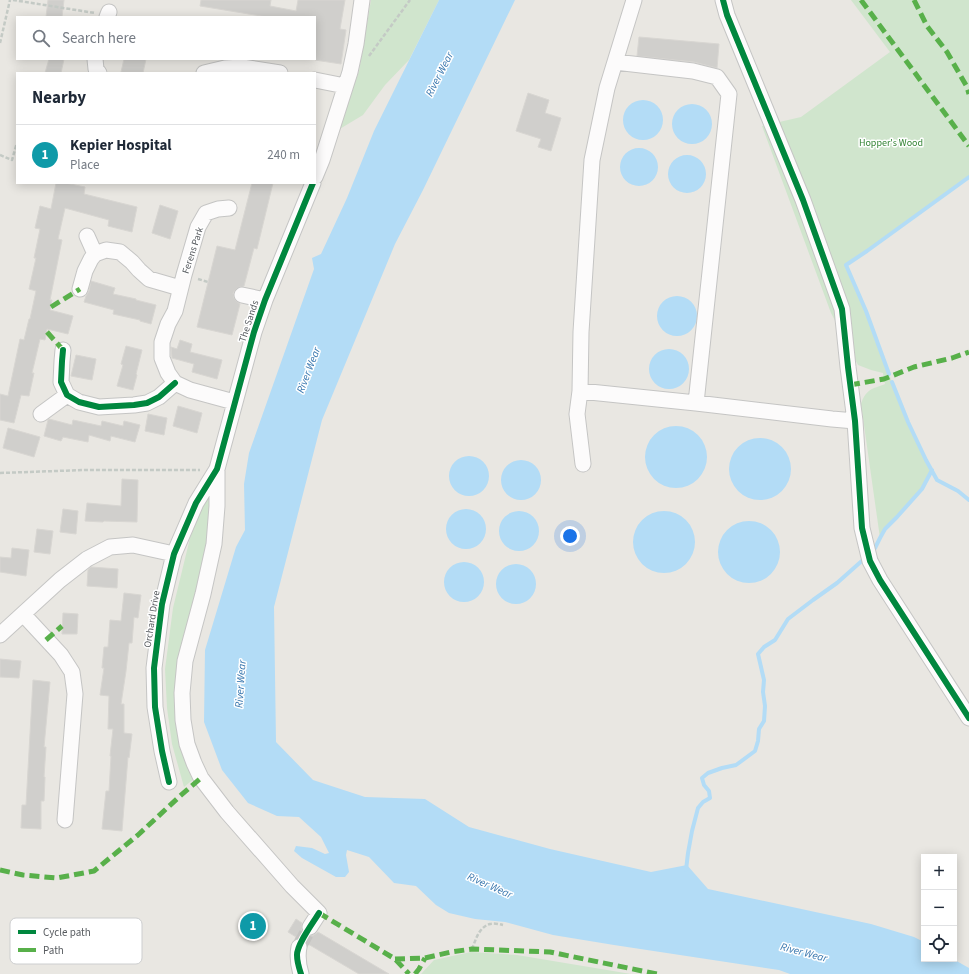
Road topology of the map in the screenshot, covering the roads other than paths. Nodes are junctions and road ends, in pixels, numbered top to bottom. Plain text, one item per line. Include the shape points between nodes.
1 (362, 0) edge
2 (634, 0) edge
3 (723, 0) edge
4 (95, 60) edge
5 (615, 62) junction
6 (240, 63) edge
7 (98, 72) edge
8 (208, 72) edge
9 (276, 72) edge
10 (316, 80) edge
11 (345, 86) junction
12 (318, 159) edge
13 (316, 171) edge
14 (313, 184) edge
15 (229, 208) dead end
16 (87, 236) dead end
17 (95, 254) junction
18 (180, 288) junction
19 (80, 289) dead end
20 (242, 295) dead end
21 (265, 300) junction
22 (63, 350) dead end
23 (175, 383) junction
24 (580, 392) junction
25 (67, 395) junction
26 (234, 402) junction
27 (696, 404) junction
28 (41, 414) dead end
29 (855, 421) junction
30 (583, 464) dead end
31 (217, 470) junction
32 (174, 554) junction
33 (23, 614) junction
34 (3, 627) edge
35 (969, 718) edge
36 (169, 782) dead end
37 (65, 820) dead end
38 (310, 927) tunnel mouth
39 (299, 947) tunnel mouth
40 (301, 974) edge

1 - 11 street via 356,44
2 - 5 street
3 - 29 street via 803,200 842,309
4 - 7 street
5 - 24 street via 592,160 581,332
5 - 27 street via 693,71 717,77 729,94
6 - 8 street
6 - 9 street
10 - 11 street
11 - 12 street
12 - 13 street
14 - 21 street, The Sands
15 - 18 street, Ferens Park via 206,213 198,227
16 - 17 street
17 - 18 street via 106,250 120,252 149,279
17 - 19 street via 85,270
18 - 23 street, Ferens Park via 175,311 162,342 162,358
20 - 21 street
21 - 26 street, The Sands
22 - 25 street via 62,382
23 - 25 street via 159,397 147,403 134,405 100,407 79,402
23 - 26 street via 190,390
24 - 27 street
24 - 30 street via 577,414
25 - 28 street
26 - 31 street, The Sands
27 - 29 street
29 - 35 street via 862,528 870,561
31 - 32 street, Orchard Drive via 196,503
31 - 38 street via 218,506 214,544 185,661 182,693 187,744 201,778 227,812 319,913
32 - 33 street via 133,545 110,547 87,559
32 - 36 street, Orchard Drive via 162,604 154,668 155,707
33 - 34 street
33 - 37 street via 61,655 72,672 75,694
39 - 40 street via 297,955

